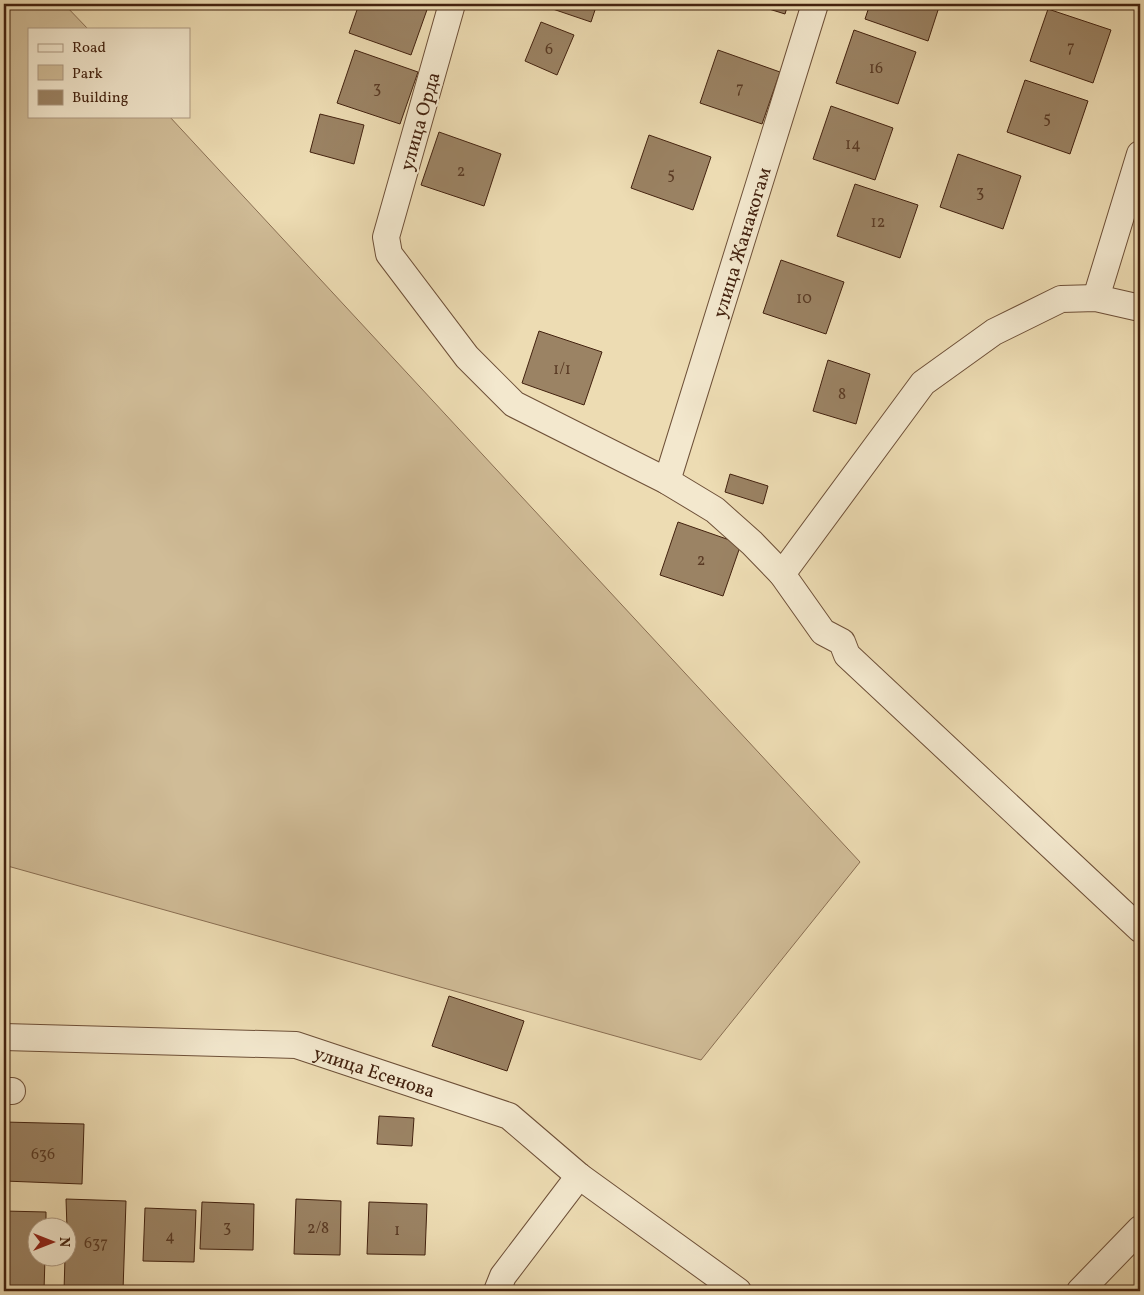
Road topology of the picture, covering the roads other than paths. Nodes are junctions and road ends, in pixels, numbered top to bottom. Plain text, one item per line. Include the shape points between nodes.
1 (452, 4) edge
2 (815, 4) edge
3 (1140, 154) edge
4 (1096, 298) junction
5 (1140, 308) edge
6 (667, 481) junction
7 (782, 574) junction
8 (1140, 929) edge
9 (4, 1037) edge
10 (579, 1176) junction
11 (1140, 1229) edge
12 (497, 1291) edge
13 (738, 1291) edge
14 (1080, 1291) edge

1 - 6 street, улица Орда via 386,237 389,254 467,357 514,404
2 - 6 street, улица Жанакогам
3 - 4 street
4 - 5 street
4 - 7 street via 1061,299 1002,328 923,383
6 - 7 street via 715,510
7 - 8 street via 823,632 842,642 847,654
9 - 10 street, улица Есенова via 296,1045 509,1116
10 - 12 street via 503,1276
10 - 13 street, улица Есенова
11 - 14 street

